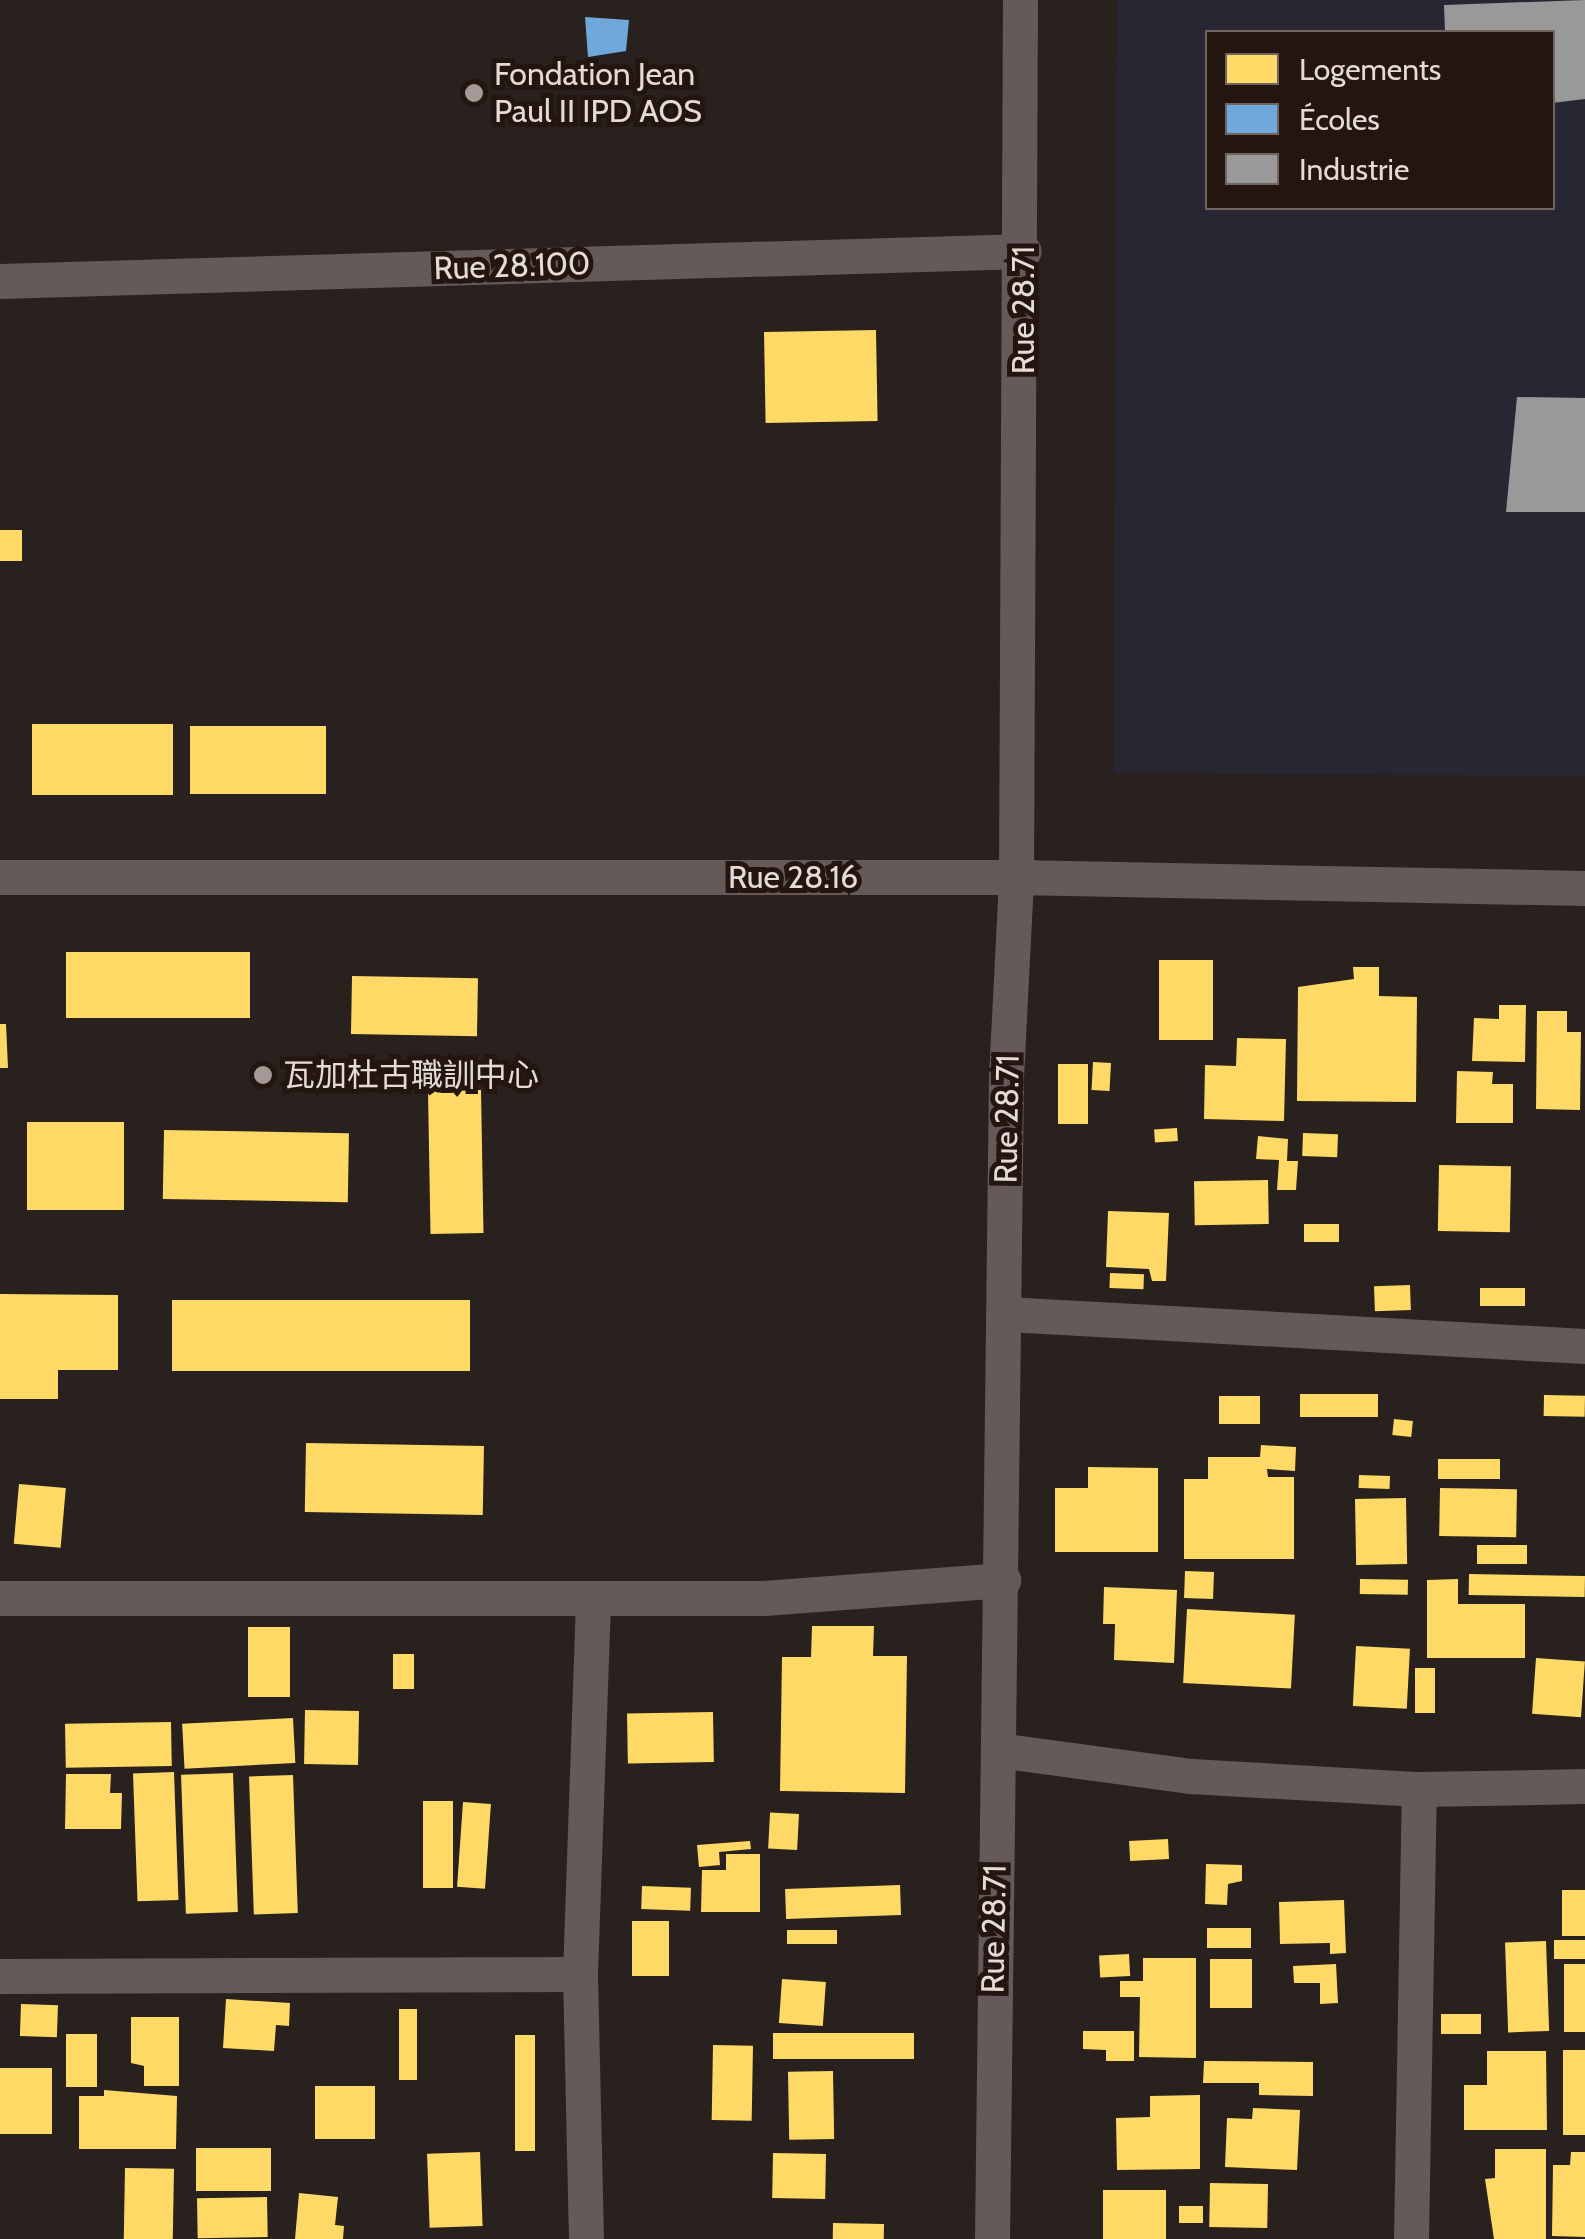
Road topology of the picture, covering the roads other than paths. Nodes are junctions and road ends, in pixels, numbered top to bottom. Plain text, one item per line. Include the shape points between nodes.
1 (1020, 0) edge
2 (1024, 251) junction
3 (0, 280) edge
4 (0, 876) edge
5 (1016, 877) junction
6 (1585, 888) edge
7 (1007, 1314) junction
8 (1585, 1346) edge
9 (1003, 1580) junction
10 (0, 1598) edge
11 (593, 1599) junction
12 (998, 1750) junction
13 (1585, 1786) edge
14 (1419, 1788) junction
15 (580, 1974) junction
16 (0, 1976) edge
17 (586, 2239) edge
18 (992, 2239) edge
19 (1411, 2239) edge

1 - 2 street, Rue 28.71
2 - 3 street, Rue 28.100
2 - 5 street, Rue 28.71
4 - 5 street, Rue 28.16
5 - 6 street, Rue 28.16
5 - 7 street, Rue 28.71 via 1006,1077
7 - 8 street
7 - 9 street, Rue 28.71
9 - 11 street via 764,1598
9 - 12 street, Rue 28.71
10 - 11 street
11 - 15 street
12 - 14 street via 1190,1776
12 - 18 street, Rue 28.71
13 - 14 street
14 - 19 street
15 - 16 street
15 - 17 street

